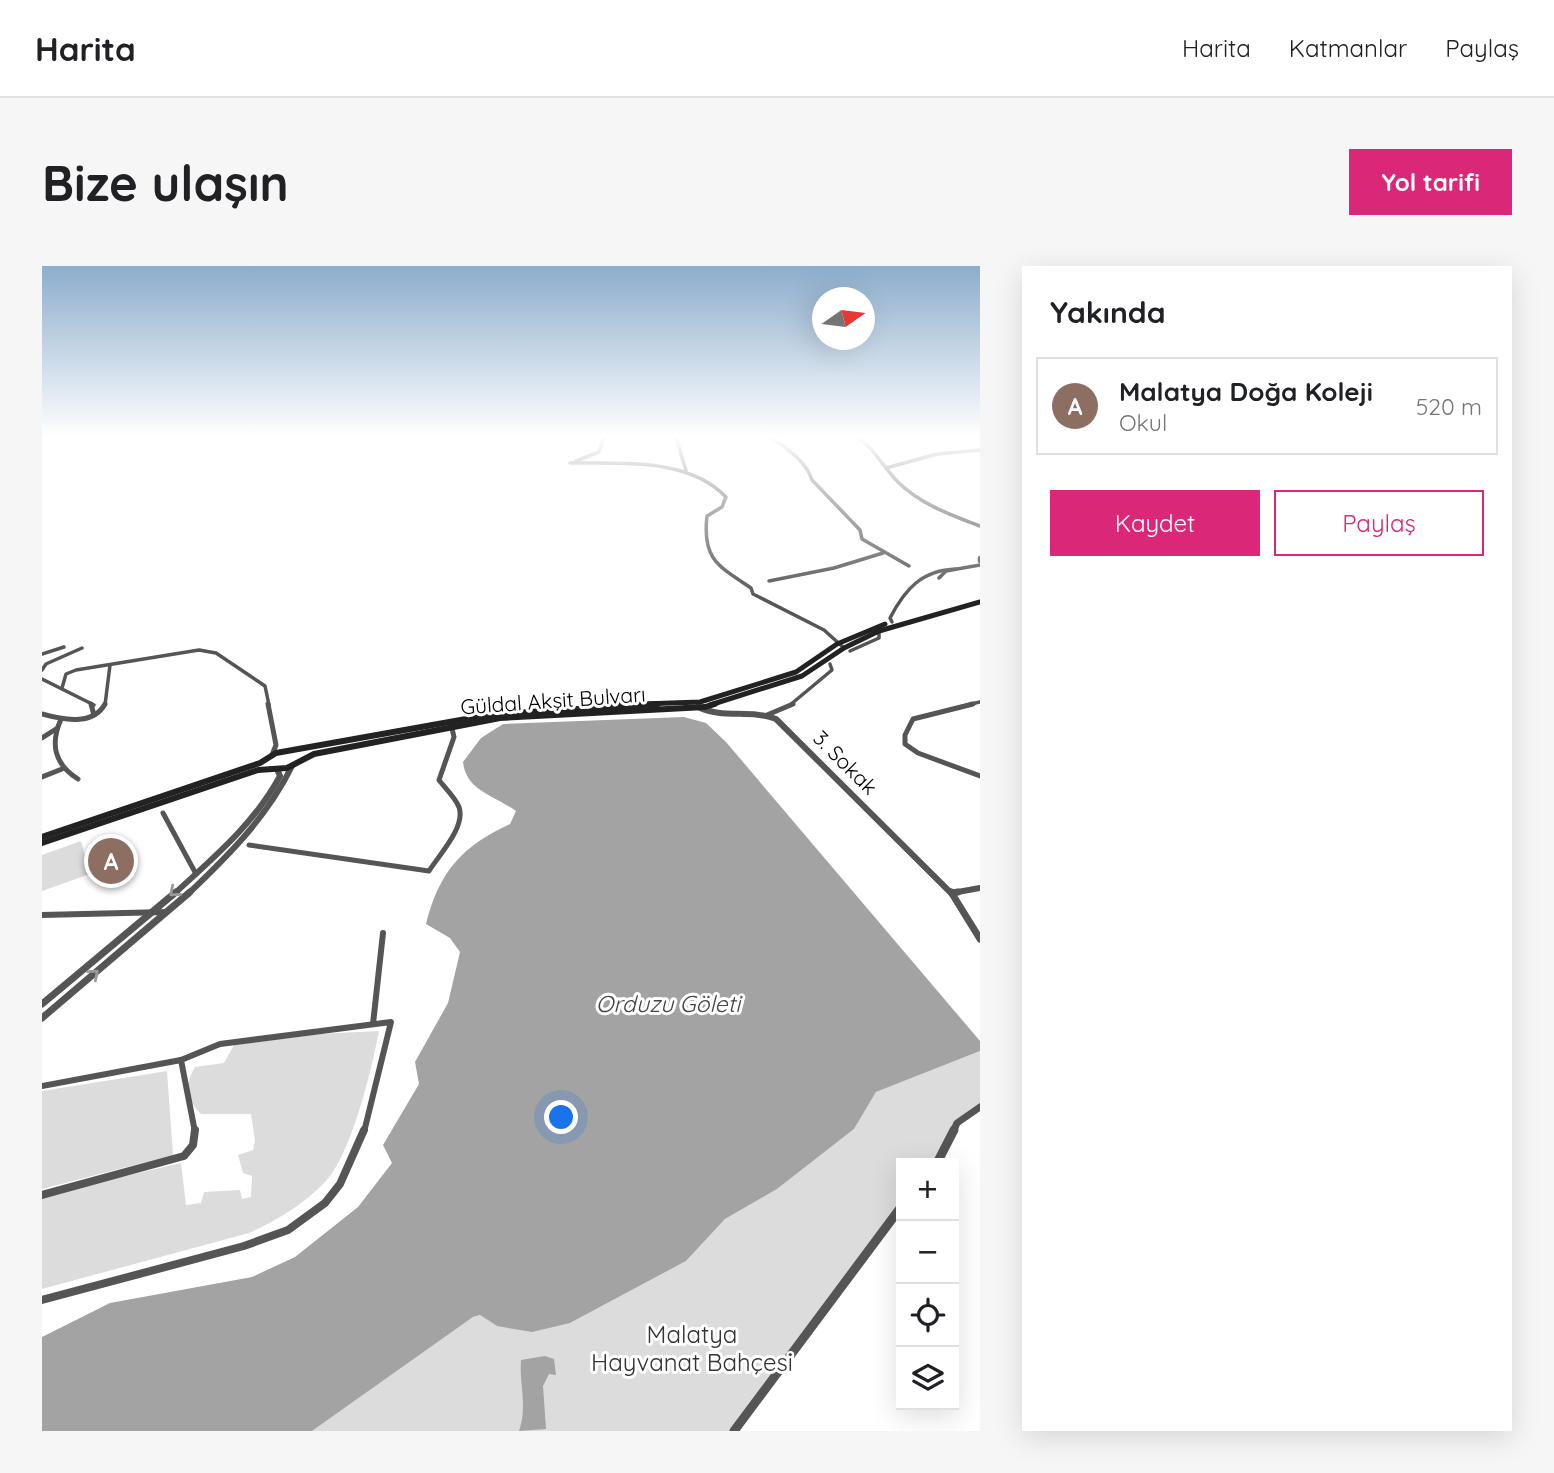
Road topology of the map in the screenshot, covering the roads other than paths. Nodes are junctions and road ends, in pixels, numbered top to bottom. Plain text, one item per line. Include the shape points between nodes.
1 (720, 491) edge
2 (823, 491) edge
3 (909, 491) edge
4 (980, 526) edge
5 (883, 553) junction
6 (980, 561) edge
7 (909, 566) dead end
8 (956, 569) junction
9 (939, 578) dead end
10 (769, 581) dead end
11 (980, 602) edge
12 (892, 622) junction
13 (64, 647) dead end
14 (82, 648) dead end
15 (844, 648) junction
16 (42, 654) edge
17 (830, 664) dead end
18 (110, 665) junction
19 (42, 670) edge
20 (42, 679) edge
21 (62, 688) junction
22 (980, 702) edge
23 (696, 706) junction
24 (42, 714) edge
25 (94, 715) junction
26 (766, 715) junction
27 (61, 719) junction
28 (451, 723) junction
29 (56, 729) junction
30 (42, 738) edge
31 (276, 745) junction
32 (293, 751) junction
33 (270, 757) junction
34 (301, 758) junction
35 (292, 766) junction
36 (62, 769) junction
37 (275, 769) junction
38 (980, 776) edge
39 (42, 778) edge
40 (78, 779) dead end
41 (163, 813) dead end
42 (42, 837) edge
43 (42, 843) edge
44 (249, 845) dead end
45 (196, 874) junction
46 (980, 888) edge
47 (952, 893) junction
48 (150, 912) junction
49 (166, 912) junction
50 (42, 915) edge
51 (383, 933) dead end
52 (980, 939) edge
53 (42, 1004) edge
54 (42, 1018) edge
55 (373, 1024) junction
56 (181, 1059) junction
57 (42, 1086) edge
58 (980, 1107) edge
59 (940, 1158) edge
60 (42, 1195) edge
61 (896, 1214) edge
62 (42, 1300) edge
63 (734, 1431) edge

1 - 15 street via 726,497 722,507 707,516 703,538 709,557 753,594 824,630
2 - 5 street via 860,530 862,540
3 - 4 street
5 - 7 street
5 - 10 street
6 - 8 street
8 - 9 street
8 - 12 street via 941,568 916,580 897,604
11 - 12 main road, Güldal Akşit Bulvarı
11 - 15 main road, Güldal Akşit Bulvarı via 880,631
12 - 15 main road, Güldal Akşit Bulvarı
13 - 16 street
14 - 19 street via 46,663
15 - 23 main road, Güldal Akşit Bulvarı via 802,676
17 - 26 street via 832,670 793,704
18 - 21 street via 68,673
18 - 25 street via 106,703
18 - 31 street via 193,650 215,653 265,686
20 - 21 street
21 - 25 street via 94,705
22 - 38 street via 914,719 905,735 905,744 918,753
23 - 26 street via 707,713
23 - 28 main road, Güldal Akşit Bulvarı
24 - 27 street
25 - 27 street
26 - 47 street, 3. Sokak via 776,719
27 - 29 street
28 - 32 main road, Güldal Akşit Bulvarı
28 - 34 main road, Güldal Akşit Bulvarı
28 - 44 street via 454,737 439,780 461,814 429,871
29 - 30 street
29 - 36 street via 53,744
31 - 32 street
31 - 33 street
32 - 33 main road, Güldal Akşit Bulvarı
32 - 34 street
33 - 37 street
33 - 42 main road, Güldal Akşit Bulvarı
34 - 35 main road, Güldal Akşit Bulvarı
35 - 37 main road
35 - 49 street via 268,810
36 - 39 street
36 - 40 street
37 - 43 main road via 257,770
37 - 45 street via 280,775 275,788
41 - 45 street
45 -> 48 street
46 - 47 street
47 - 52 street, 3. Sokak
48 - 49 street
48 - 50 street
48 - 53 street
54 -> 49 street
51 - 55 street
55 - 56 street via 220,1044
55 - 62 street via 391,1022 368,1115 340,1185 316,1210 254,1244
56 - 57 street
56 - 60 street via 194,1128 191,1151
58 - 59 street via 957,1123
61 - 63 street

